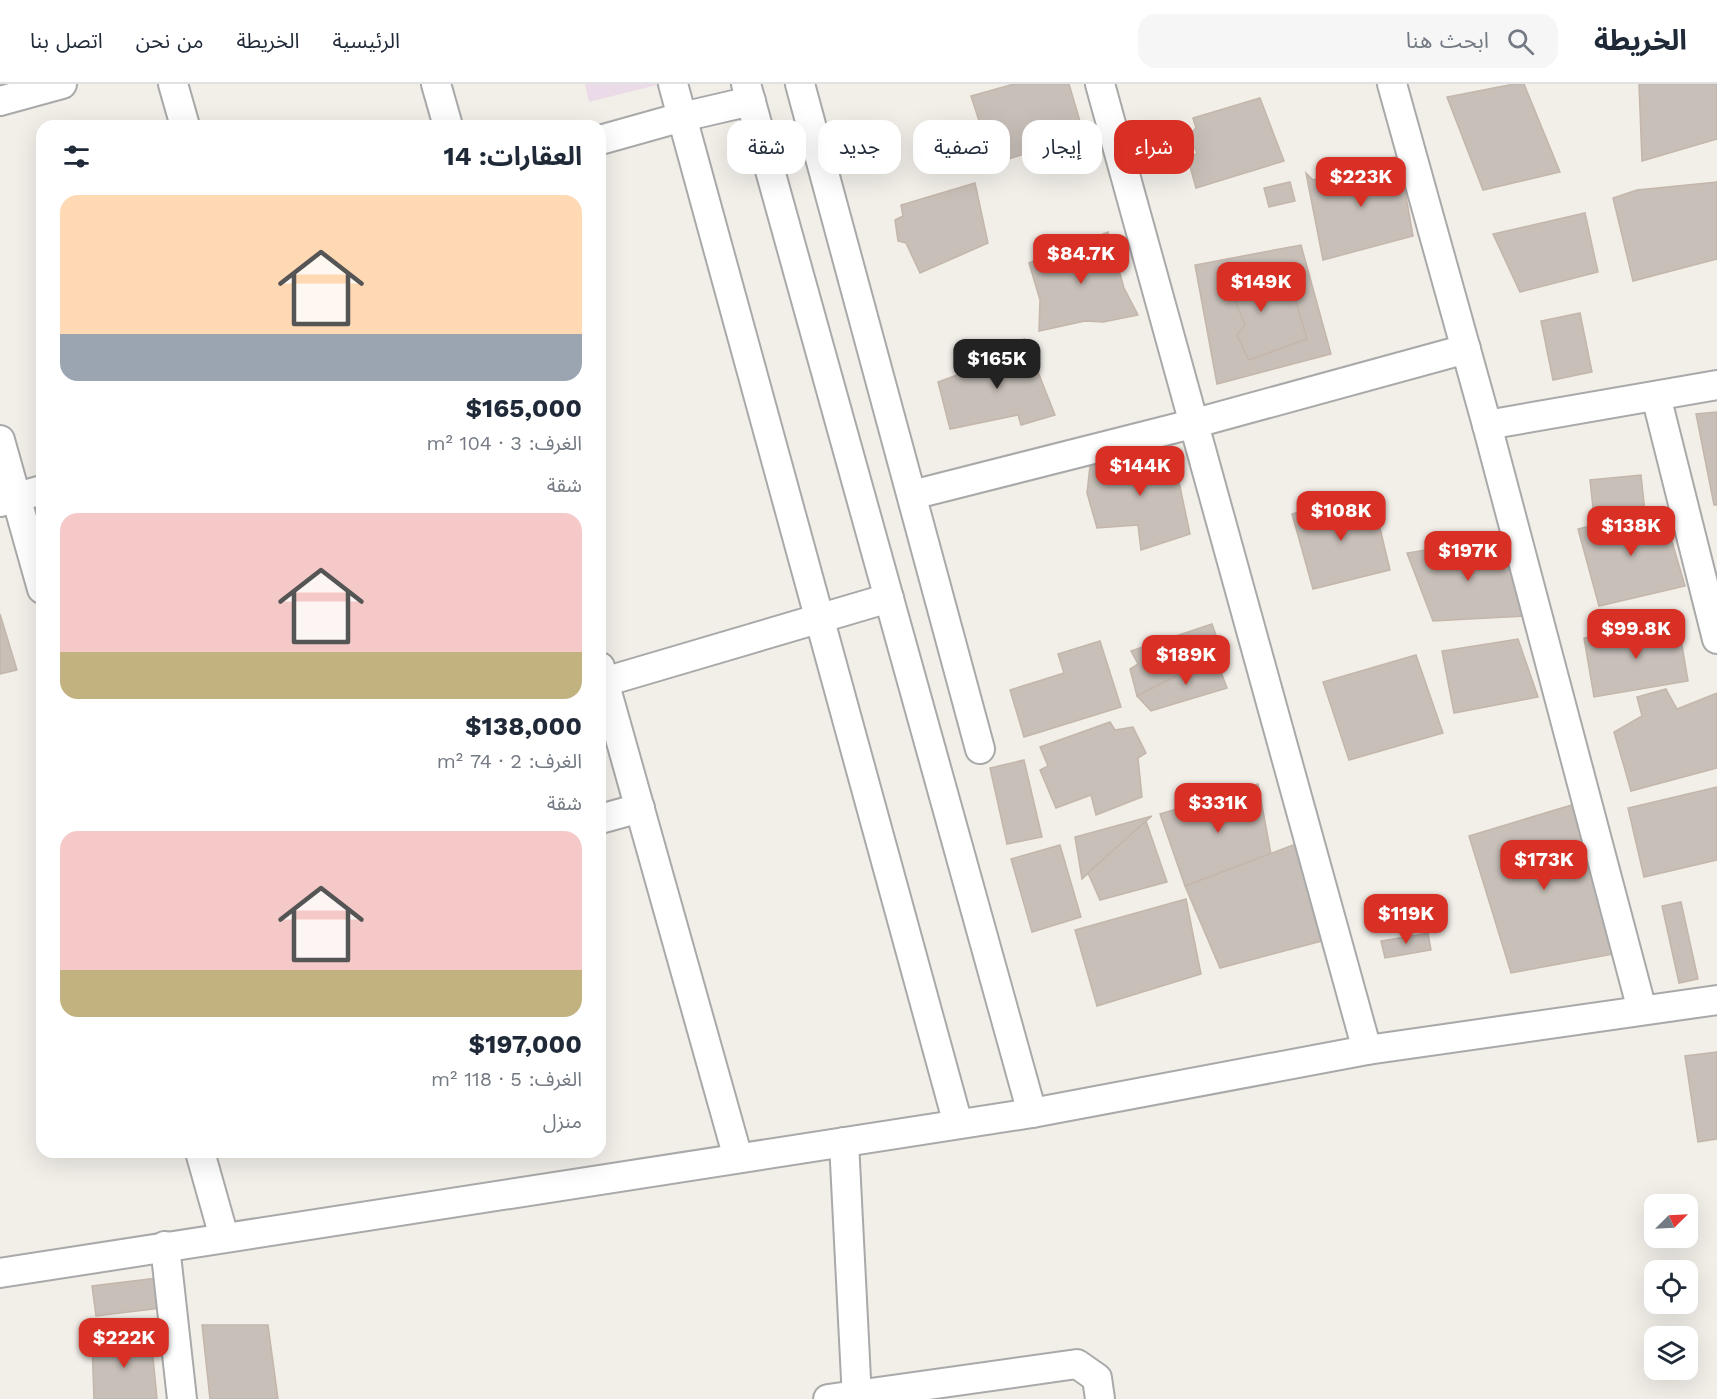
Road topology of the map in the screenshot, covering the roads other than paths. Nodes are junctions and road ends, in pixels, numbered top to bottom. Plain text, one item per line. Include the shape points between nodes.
1 (62, 84) edge
2 (173, 84) edge
3 (436, 84) edge
4 (673, 84) edge
5 (800, 84) edge
6 (1100, 84) edge
7 (1392, 84) edge
8 (749, 93) edge
9 (0, 101) edge
10 (682, 117) junction
11 (183, 120) edge
12 (446, 120) edge
13 (606, 138) edge
14 (1466, 349) junction
15 (1717, 385) edge
16 (1656, 396) junction
17 (1192, 424) junction
18 (1487, 425) junction
19 (0, 440) edge
20 (912, 495) junction
21 (19, 496) edge
22 (36, 565) edge
23 (889, 598) junction
24 (819, 618) junction
25 (1717, 639) edge
26 (606, 674) edge
27 (606, 689) edge
28 (980, 749) dead end
29 (640, 808) junction
30 (606, 817) edge
31 (1717, 999) edge
32 (1642, 1010) junction
33 (1366, 1050) junction
34 (1032, 1113) junction
35 (958, 1124) junction
36 (844, 1142) junction
37 (202, 1158) edge
38 (738, 1158) junction
39 (224, 1237) junction
40 (165, 1246) junction
41 (2, 1267) edge
42 (857, 1397) edge
43 (182, 1399) edge
44 (828, 1399) edge
45 (1100, 1399) edge

1 - 9 street
2 - 11 street
3 - 12 street
4 - 10 street
5 - 20 street
6 - 17 street
7 - 14 street
8 - 10 street
8 - 23 street
10 - 13 street
10 - 24 street
14 - 17 street
14 - 18 street
15 - 16 street
16 - 18 street
16 - 25 street
17 - 20 street
17 - 33 street
18 - 32 street
19 - 21 street
20 - 28 street
21 - 22 street
23 - 24 street
23 - 34 street
24 - 26 street
24 - 35 street
27 - 29 street
29 - 30 street
29 - 38 street
31 - 32 street
32 - 33 street
33 - 34 street
34 - 35 street
35 - 36 street
36 - 38 street
36 - 42 street
37 - 39 street
38 - 39 street
39 - 40 street
40 - 41 street
40 - 43 street
42 - 44 street
42 - 45 street via 1077,1364 1097,1378

